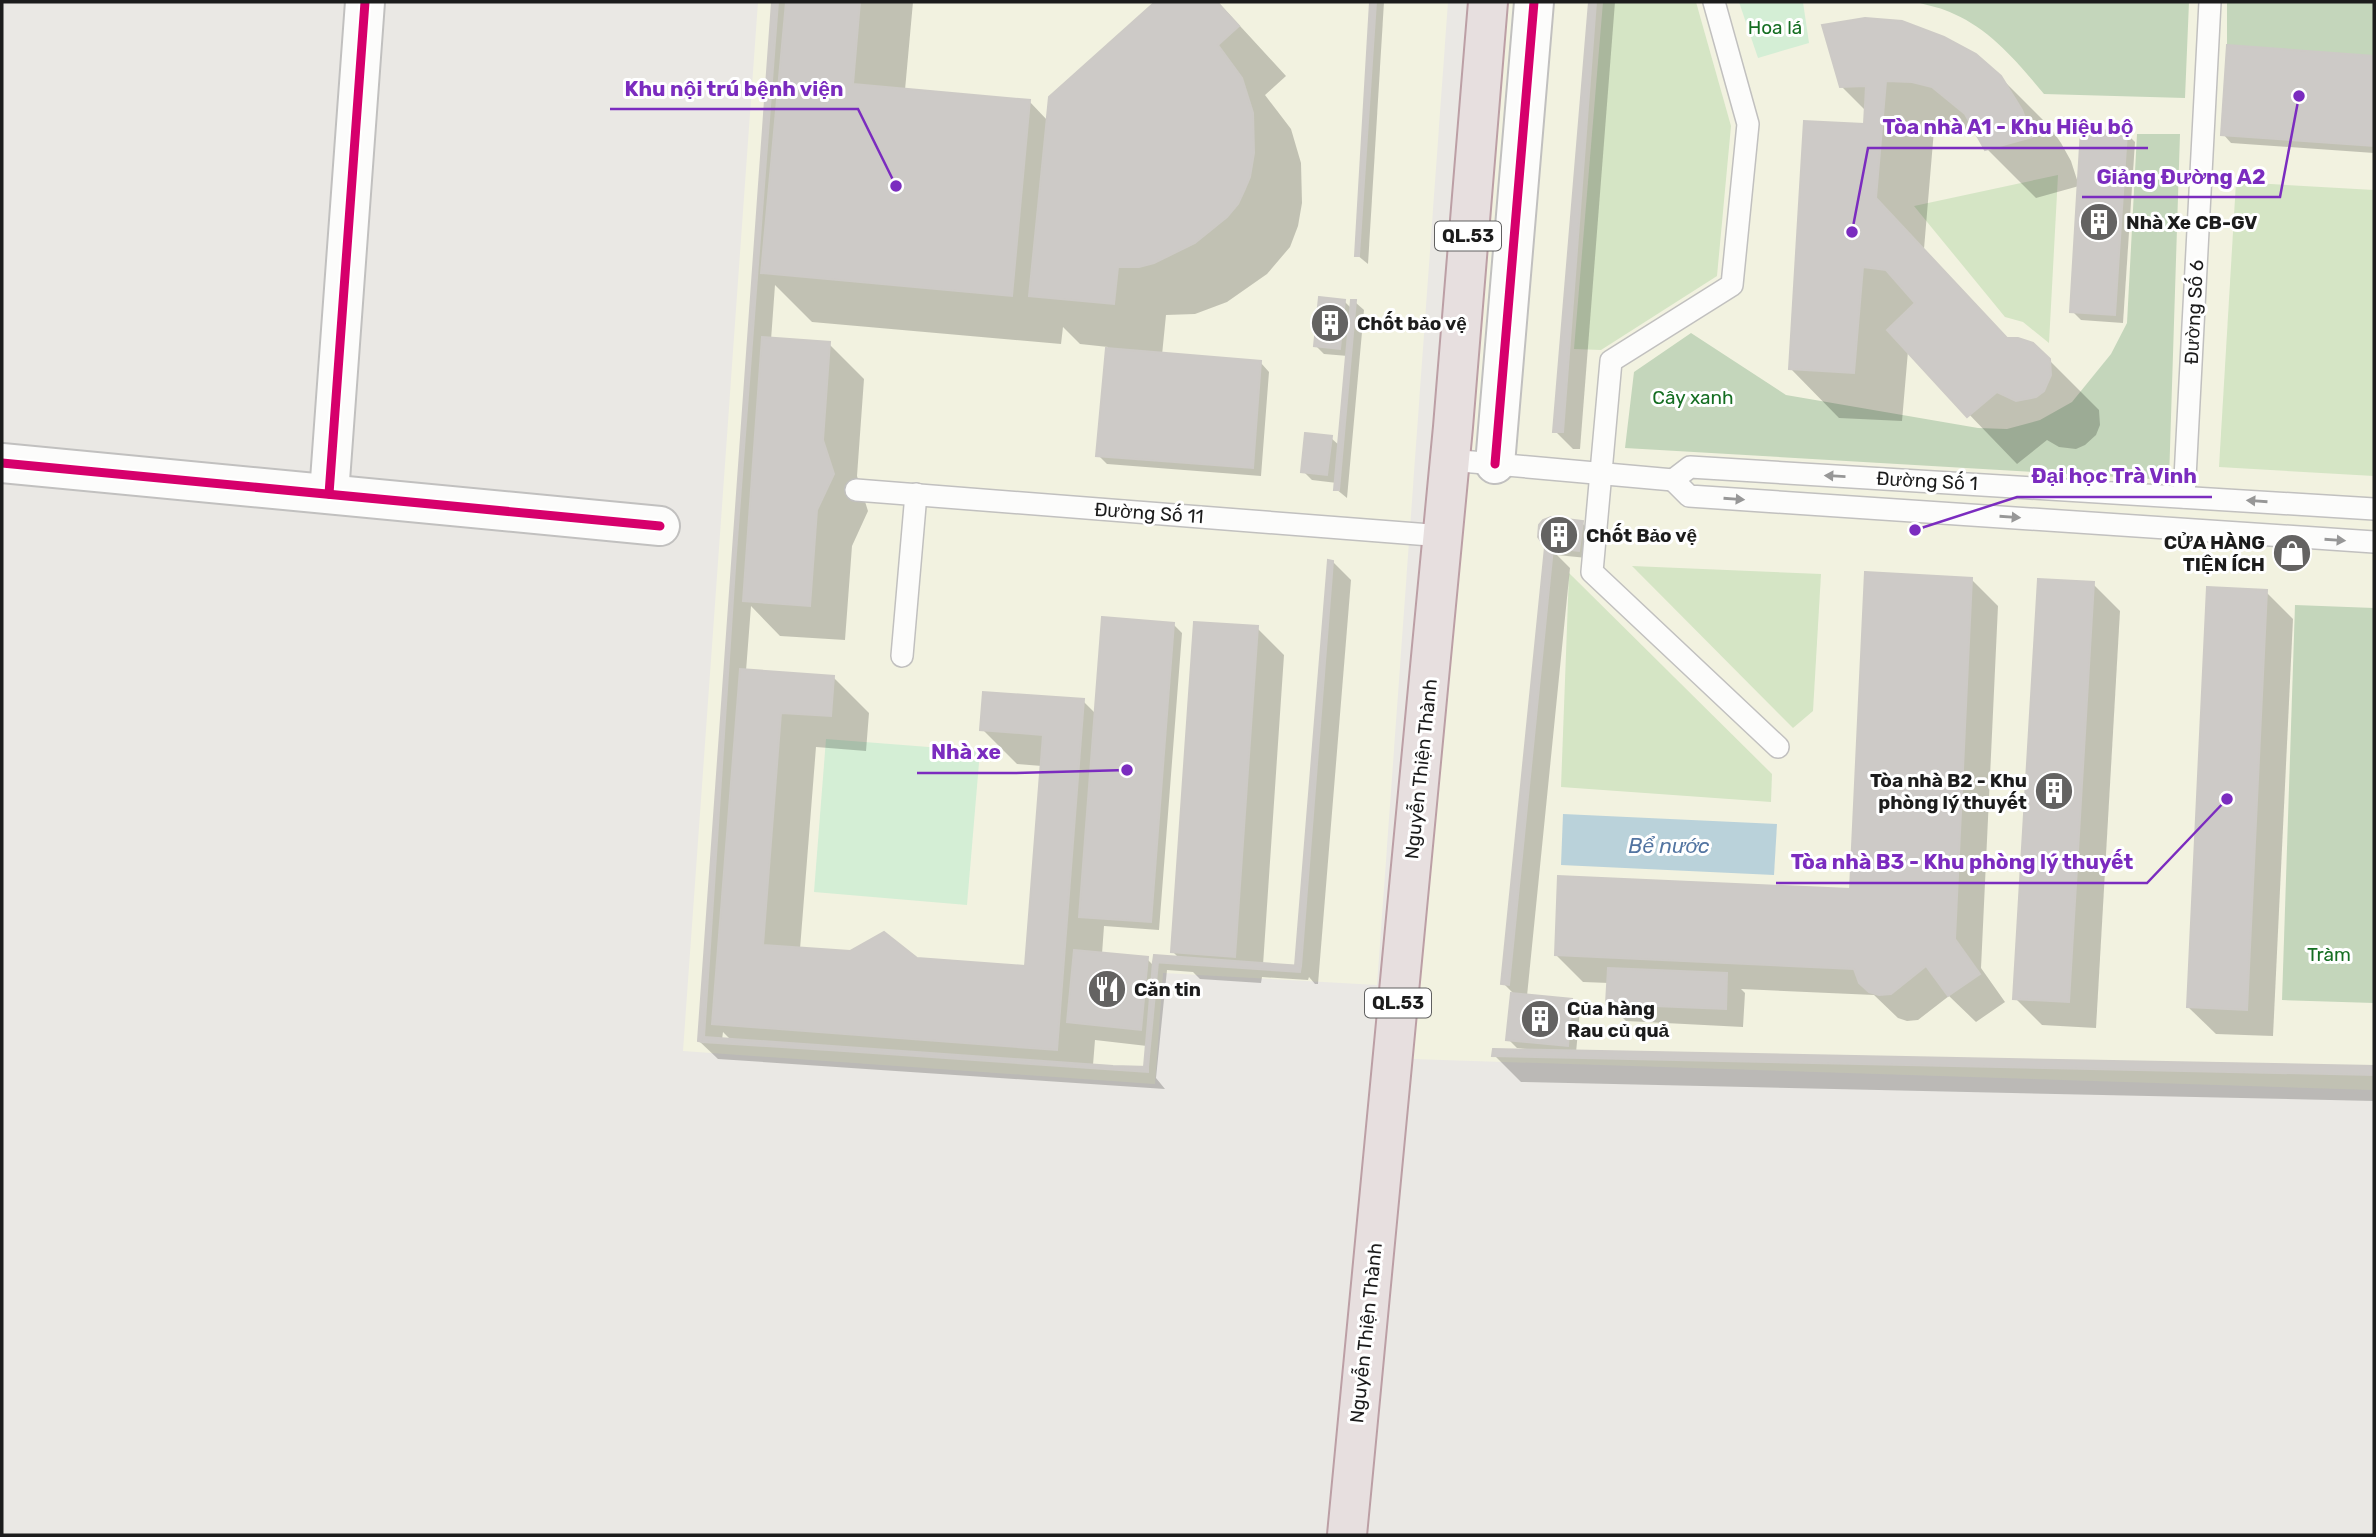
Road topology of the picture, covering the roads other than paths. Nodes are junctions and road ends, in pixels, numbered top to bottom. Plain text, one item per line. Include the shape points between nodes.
1 (365, 2) edge
2 (1488, 2) edge
3 (1534, 2) edge
4 (1714, 2) edge
5 (2210, 2) edge
6 (1450, 460) junction
7 (2, 463) edge
8 (1495, 464) junction
9 (1601, 474) junction
10 (1673, 480) junction
11 (856, 490) dead end
12 (329, 494) junction
13 (916, 494) junction
14 (2184, 496) junction
15 (2374, 509) edge
16 (660, 526) dead end
17 (1443, 536) junction
18 (2374, 542) edge
19 (902, 656) dead end
20 (1778, 747) dead end
21 (1347, 1535) edge

1 - 12 street
2 - 6 highway, Nguyễn Thiện Thành / QL.53
3 - 8 street
4 - 9 lane via 1748,124 1732,285 1611,361
5 - 14 lane, Đường Số 6
6 - 8 lane
6 - 17 highway, Nguyễn Thiện Thành / QL.53
7 - 12 street
8 - 9 lane
9 - 10 lane
9 - 20 lane via 1592,572
14 -> 10 lane, Đường Số 1 via 1690,467
10 -> 18 lane via 1689,496
11 - 13 lane, Đường Số 11
12 - 16 street
13 - 17 lane, Đường Số 11
13 - 19 lane
15 -> 14 lane, Đường Số 1
17 - 21 highway, Nguyễn Thiện Thành / QL.53

